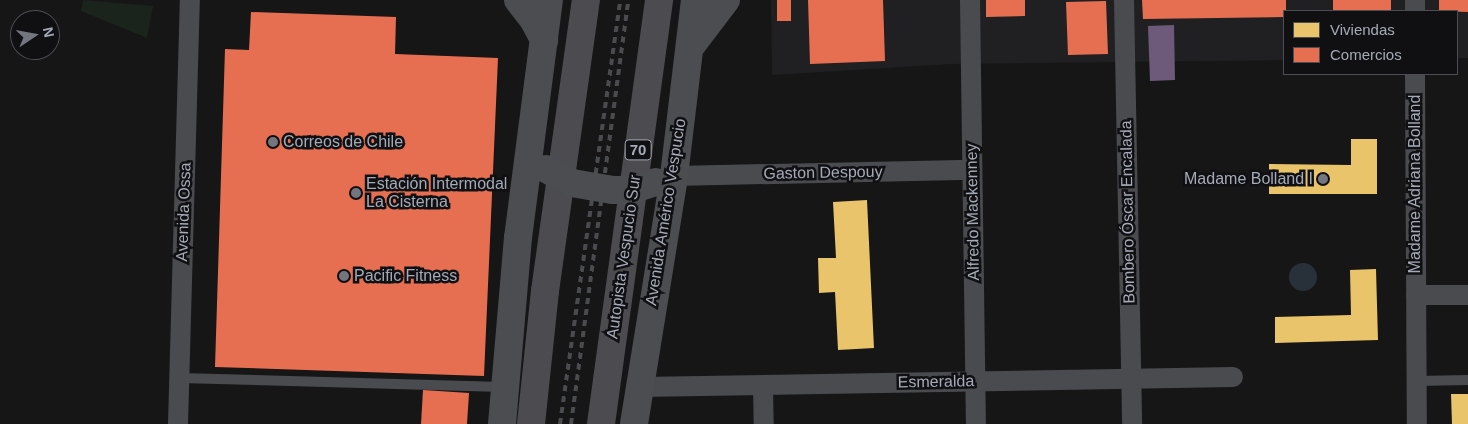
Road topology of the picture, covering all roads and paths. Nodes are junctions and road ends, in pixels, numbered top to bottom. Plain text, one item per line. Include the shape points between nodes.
1 (190, 0) edge
2 (518, 0) edge
3 (549, 0) edge
4 (586, 0) edge
5 (659, 0) edge
6 (695, 0) edge
7 (726, 0) edge
8 (970, 0) edge
9 (1124, 0) edge
10 (544, 40) junction
11 (688, 50) junction
12 (1415, 75) edge
13 (530, 141) junction
14 (972, 170) junction
15 (668, 175) junction
16 (1416, 295) junction
17 (1468, 295) edge
18 (1233, 377) dead end
19 (180, 378) junction
20 (1131, 378) junction
21 (1468, 380) edge
22 (976, 381) junction
23 (1416, 381) junction
24 (763, 385) junction
25 (639, 387) junction
26 (506, 388) junction
27 (178, 424) edge
28 (502, 424) edge
29 (531, 424) edge
30 (601, 424) edge
31 (634, 424) edge
32 (764, 424) edge
33 (976, 424) edge
34 (1132, 424) edge
35 (1416, 424) edge

1 - 19 street, Avenida Ossa
2 - 10 main road via 534,18
3 - 10 main road
4 - 29 highway via 545,291
5 - 30 highway, Autopista Vespucio Sur / 70
6 - 11 main road, Avenida Américo Vespucio
7 - 11 main road
8 - 14 street, Alfredo Mackenney
9 - 20 street, Bombero Óscar Encalada
10 - 13 main road
11 - 15 main road, Avenida Américo Vespucio
12 - 16 street, Madame Adriana Bolland
13 - 15 main road, bridge via 546,169 572,183 631,190
13 - 26 main road
14 - 15 street, Gaston Despouy
14 - 22 street, Alfredo Mackenney
15 - 25 main road, Avenida Américo Vespucio
16 - 17 street, Madame Adriana Bolland
16 - 23 street, Madame Adriana Bolland
18 - 20 street, Esmeralda
19 - 26 lane
19 - 27 street, Avenida Ossa
20 - 22 street, Esmeralda
20 - 34 street, Bombero Óscar Encalada
21 - 23 lane
22 - 24 street, Esmeralda
22 - 33 street, Alfredo Mackenney
23 - 35 street, Madame Adriana Bolland
24 - 25 street, Esmeralda
24 - 32 street
25 - 31 main road, Avenida Américo Vespucio
26 - 28 main road

